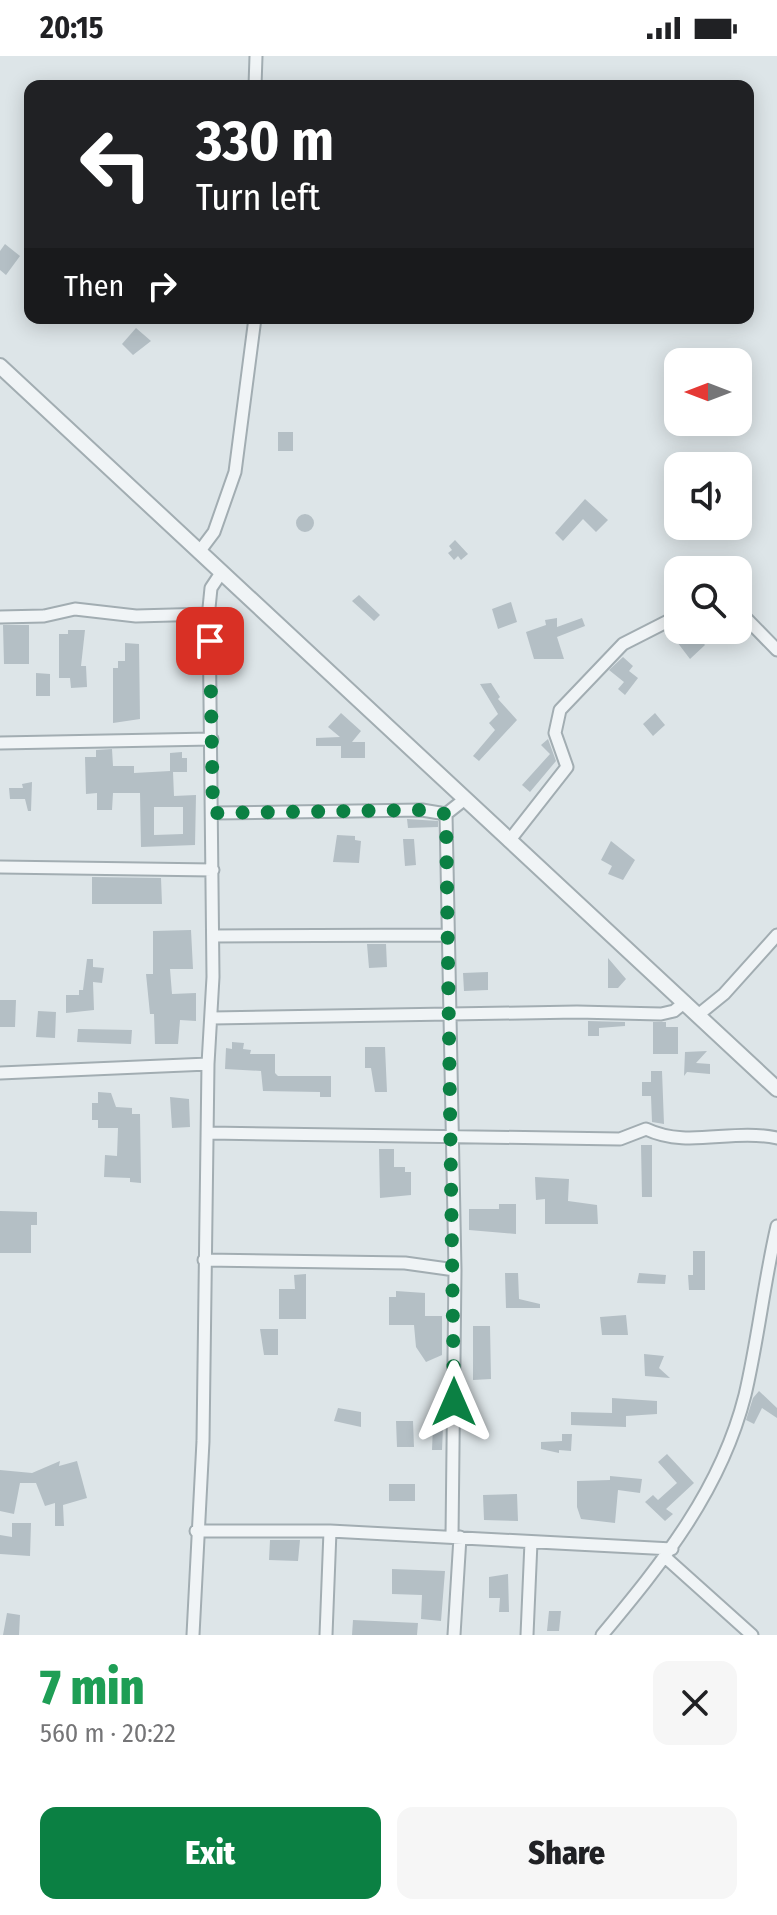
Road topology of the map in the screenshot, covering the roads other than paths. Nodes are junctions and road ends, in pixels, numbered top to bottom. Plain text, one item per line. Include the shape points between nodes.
1 (256, 56) edge
2 (255, 80) edge
3 (254, 324) edge
4 (0, 366) edge
5 (199, 552) junction
6 (221, 573) junction
7 (209, 614) junction
8 (0, 617) edge
9 (664, 623) edge
10 (752, 624) edge
11 (777, 650) edge
12 (212, 739) junction
13 (0, 743) edge
14 (465, 799) junction
15 (213, 813) junction
16 (446, 814) junction
17 (509, 841) junction
18 (0, 867) edge
19 (213, 870) junction
20 (447, 935) junction
21 (777, 935) edge
22 (213, 936) junction
23 (685, 1002) junction
24 (448, 1015) junction
25 (698, 1015) junction
26 (212, 1018) junction
27 (208, 1064) junction
28 (0, 1073) edge
29 (777, 1089) edge
30 (209, 1133) junction
31 (450, 1137) junction
32 (777, 1138) edge
33 (777, 1226) edge
34 (204, 1260) junction
35 (455, 1270) junction
36 (196, 1531) junction
37 (330, 1531) junction
38 (456, 1537) junction
39 (531, 1542) junction
40 (668, 1553) junction
41 (193, 1635) edge
42 (326, 1635) edge
43 (454, 1635) edge
44 (527, 1635) edge
45 (602, 1635) edge
46 (752, 1635) edge

1 - 2 street
3 - 5 street via 235,472 214,532
4 - 5 street
5 - 6 street
6 - 7 street via 211,588
6 - 14 street
7 - 8 street via 136,616 75,609
7 - 12 street
9 - 17 street via 623,644 560,710 555,733 567,767
10 - 11 street
12 - 13 street
12 - 15 street
14 - 16 street
14 - 17 street
15 - 16 street
15 - 19 street
16 - 20 street
17 - 23 street
18 - 19 street
19 - 22 street
20 - 22 street
20 - 24 street
21 - 25 street
22 - 26 street
23 - 24 street via 661,1014
23 - 25 street
24 - 26 street
24 - 31 street
25 - 29 street
26 - 27 street
27 - 28 street
27 - 30 street
30 - 31 street
30 - 34 street
31 - 32 street via 620,1139 646,1129 667,1139 755,1133
31 - 35 street
33 - 40 street via 744,1397 713,1482
34 - 35 street via 405,1263
34 - 36 street via 203,1441
35 - 38 street
36 - 37 street
36 - 41 street
37 - 38 street
37 - 42 street
38 - 39 street
38 - 43 street
39 - 40 street
39 - 44 street
40 - 45 street
40 - 46 street

